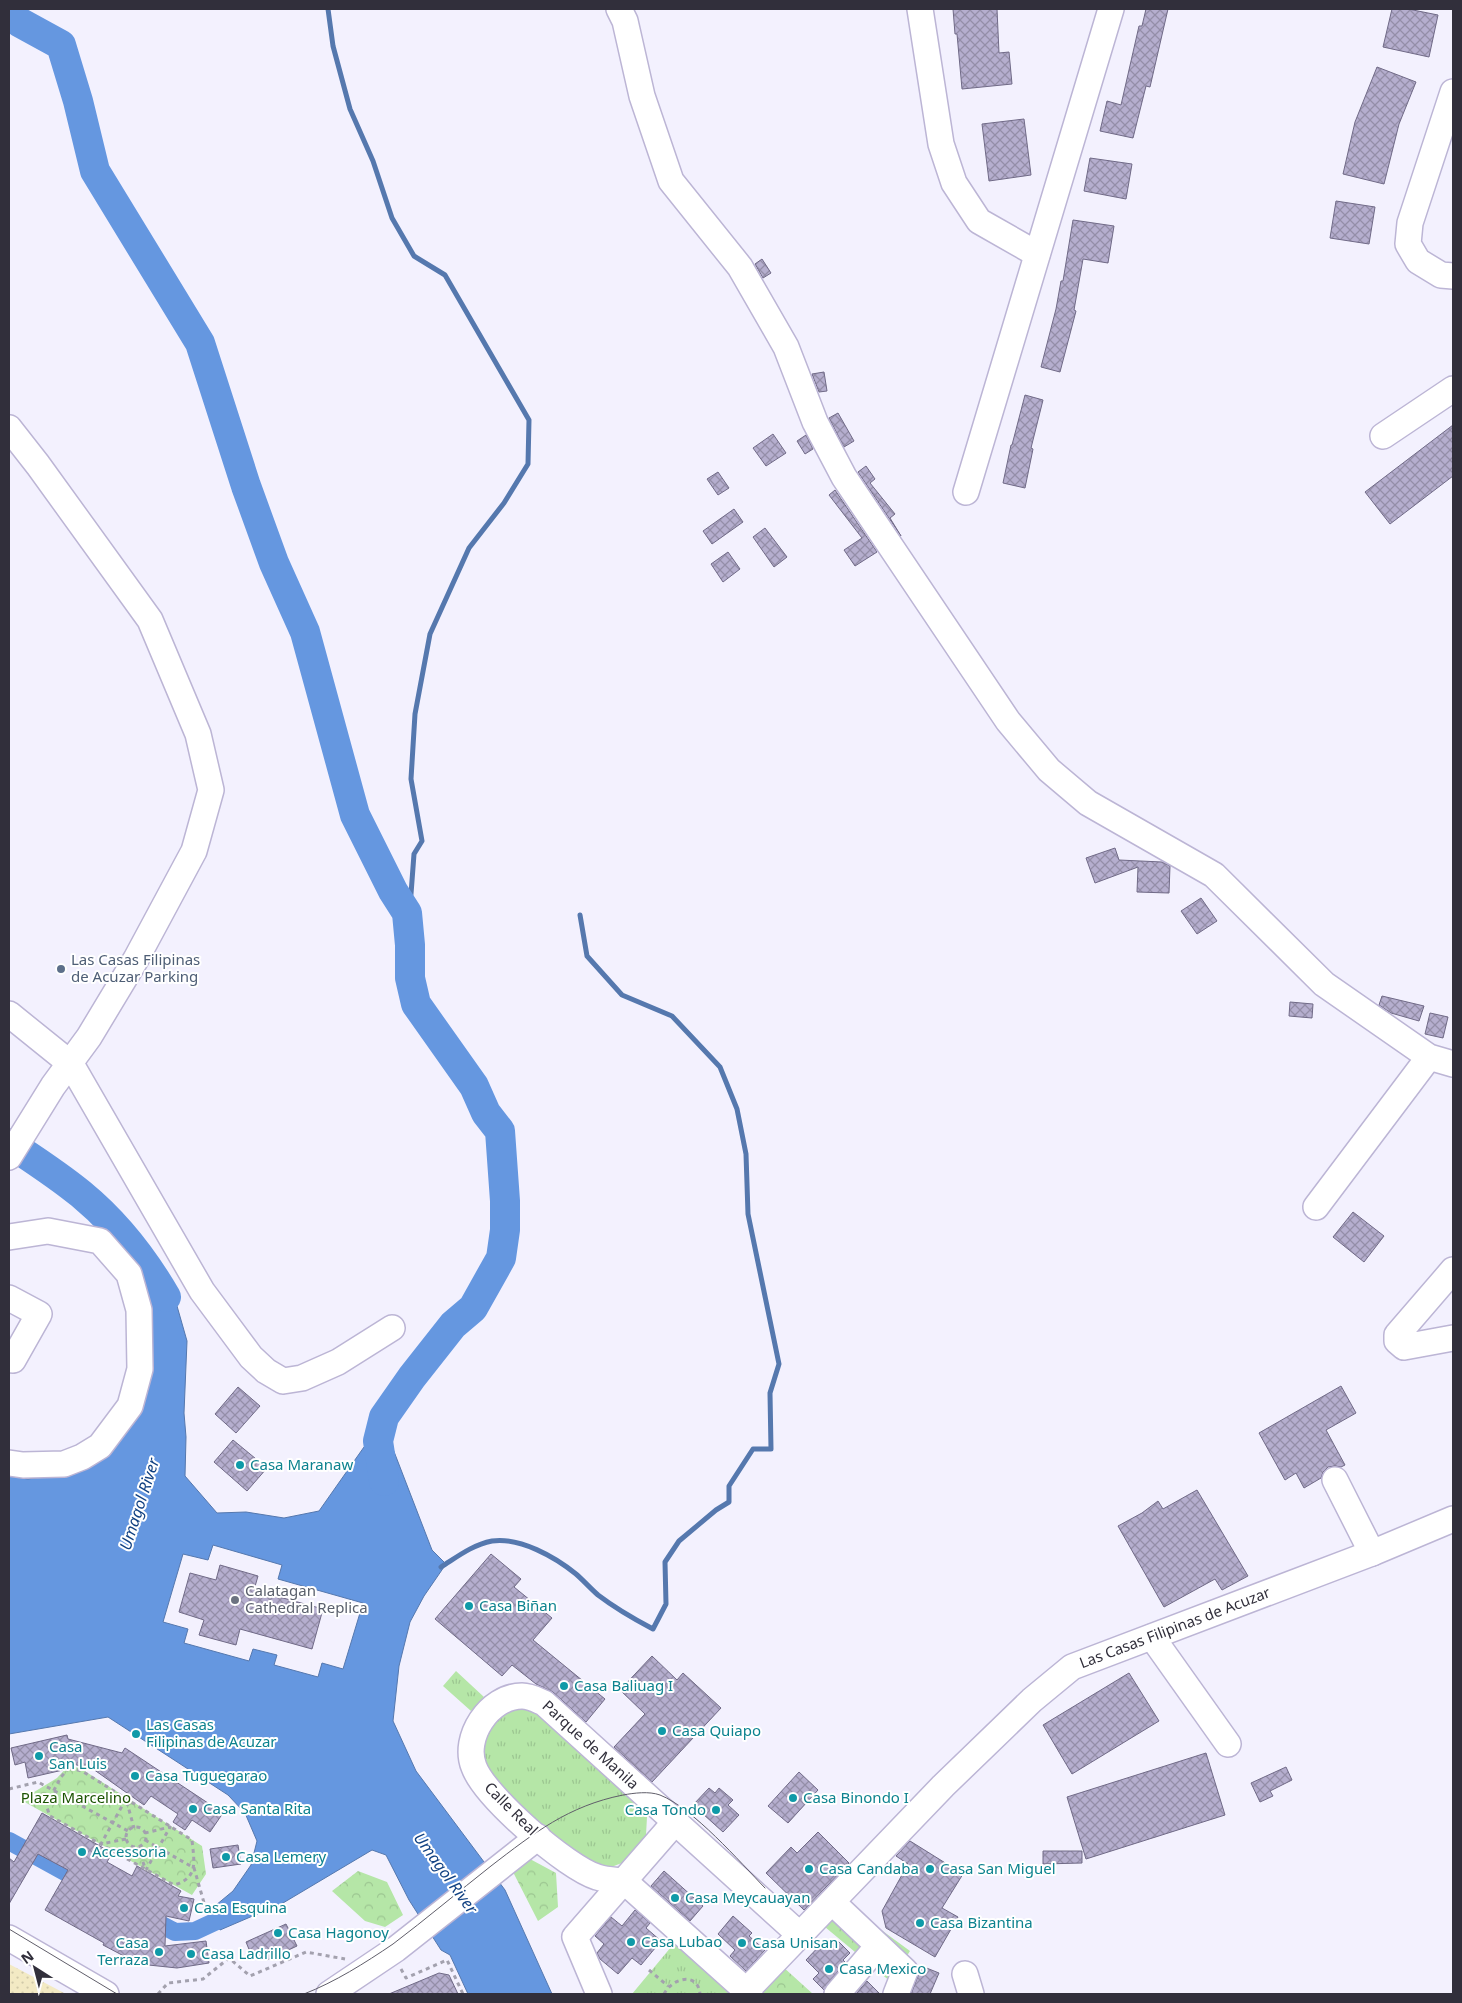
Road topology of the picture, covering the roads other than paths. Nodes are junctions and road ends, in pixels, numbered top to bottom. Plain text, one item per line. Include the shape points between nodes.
1 (619, 9) edge
2 (920, 9) edge
3 (1111, 9) edge
4 (1453, 92) edge
5 (1037, 254) junction
6 (1453, 276) edge
7 (1453, 389) edge
8 (9, 428) edge
9 (1383, 436) dead end
10 (966, 492) dead end
11 (9, 1014) edge
12 (1429, 1057) junction
13 (71, 1064) junction
14 (1453, 1064) edge
15 (9, 1157) edge
16 (1316, 1207) dead end
17 (9, 1237) edge
18 (1453, 1270) edge
19 (9, 1298) edge
20 (392, 1328) dead end
21 (1453, 1338) edge
22 (9, 1357) edge
23 (9, 1463) edge
24 (1335, 1480) dead end
25 (1453, 1519) edge
26 (1372, 1553) junction
27 (1152, 1637) junction
28 (505, 1700) joint
29 (1228, 1744) dead end
30 (676, 1821) junction
31 (538, 1838) junction
32 (624, 1881) junction
33 (832, 1902) junction
34 (800, 1935) junction
35 (9, 1938) edge
36 (878, 1946) junction
37 (748, 1993) edge
38 (106, 1994) edge
39 (329, 1994) edge
40 (600, 1994) edge
41 (838, 1994) edge
42 (896, 1994) edge

1 - 12 street via 625,21 642,96 671,181 740,266 786,347 815,422 844,477 1008,721 1049,770 1088,803 1214,875 1324,984
2 - 5 street via 940,144 954,183 979,221
3 - 5 street
4 - 6 street via 1410,223 1408,244 1418,261 1441,275
5 - 10 street
7 - 9 street
8 - 13 street via 150,620 198,734 211,790 194,851 136,959
11 - 13 street
12 - 14 street
12 - 16 street
13 - 15 street
13 - 20 street via 202,1291 250,1357 266,1371 283,1380 302,1378 338,1362
17 - 23 street via 48,1231 100,1241 129,1274 139,1310 140,1369 130,1406 100,1446 64,1464
18 - 21 street via 1397,1335 1397,1341 1404,1347
19 - 22 street via 39,1314 13,1360
24 - 26 street
25 - 26 street, Las Casas Filipinas de Acuzar
26 - 27 street, Las Casas Filipinas de Acuzar
27 - 29 street
27 - 33 street, Las Casas Filipinas de Acuzar via 1072,1667 1032,1700 934,1795
28 - 30 street, Parque de Manila via 521,1696 544,1703
28 - 31 street, Calle Real via 492,1709 474,1734 470,1747 474,1767 483,1783
30 - 32 street
30 - 34 street, Parque de Manila
31 - 32 street, Calle Real via 579,1869 597,1877
31 - 39 street via 387,1955
32 - 37 street
32 - 40 street via 575,1937
33 - 34 street, Las Casas Filipinas de Acuzar
33 - 36 street
34 - 37 street, Las Casas Filipinas de Acuzar
35 - 38 street
36 - 41 street
36 - 42 street via 905,1971

